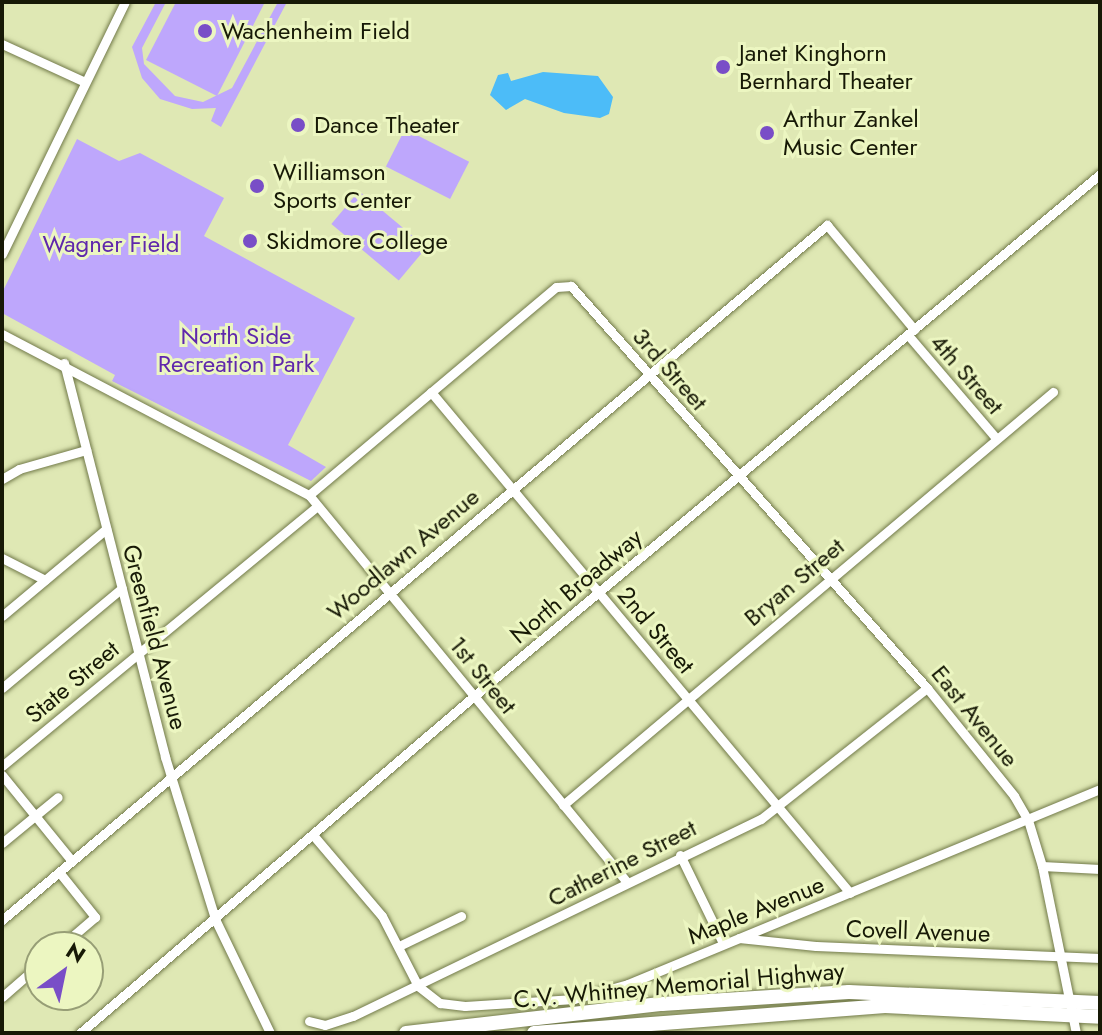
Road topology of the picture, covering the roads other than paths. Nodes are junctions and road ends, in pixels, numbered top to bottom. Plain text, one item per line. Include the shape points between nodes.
1 (125, 2) edge
2 (2, 44) edge
3 (85, 82) junction
4 (1100, 174) edge
5 (833, 227) joint
6 (2, 254) edge
7 (911, 332) junction
8 (2, 334) edge
9 (64, 363) junction
10 (649, 375) junction
11 (431, 392) junction
12 (1053, 392) dead end
13 (996, 438) junction
14 (86, 450) junction
15 (2, 479) edge
16 (739, 479) junction
17 (511, 488) junction
18 (309, 495) junction
19 (316, 507) junction
20 (106, 529) junction
21 (2, 558) edge
22 (829, 579) junction
23 (45, 580) junction
24 (122, 588) junction
25 (388, 592) junction
26 (599, 594) junction
27 (2, 616) edge
28 (139, 653) junction
29 (2, 688) edge
30 (927, 688) junction
31 (474, 696) junction
32 (687, 699) junction
33 (2, 766) edge
34 (2, 775) edge
35 (172, 778) junction
36 (1100, 789) edge
37 (58, 797) dead end
38 (563, 805) junction
39 (780, 808) junction
40 (36, 815) junction
41 (1028, 820) junction
42 (313, 835) junction
43 (2, 843) edge
44 (680, 855) junction
45 (72, 861) junction
46 (1042, 866) junction
47 (1100, 869) edge
48 (59, 872) junction
49 (626, 881) junction
50 (850, 893) junction
51 (461, 916) dead end
52 (215, 919) junction
53 (2, 920) edge
54 (79, 931) edge
55 (736, 938) junction
56 (723, 943) junction
57 (399, 946) junction
58 (1061, 956) junction
59 (1100, 958) edge
60 (24, 978) edge
61 (418, 986) junction
62 (2, 997) edge
63 (1070, 999) junction
64 (1100, 1003) edge
65 (1073, 1015) junction
66 (1100, 1017) edge
67 (309, 1021) dead end
68 (80, 1033) edge
69 (270, 1033) edge
70 (406, 1033) edge
71 (534, 1033) edge
72 (1076, 1033) edge

1 - 3 street
2 - 3 street
3 - 6 street
4 - 7 street, North Broadway
5 - 7 street, 4th Street
5 - 10 street, Woodlawn Avenue via 827,225 776,265
7 - 13 street, 4th Street
7 - 16 street, North Broadway
8 - 9 street
9 - 14 street, Greenfield Avenue
9 - 18 street
10 - 11 street, 3rd Street via 571,286 556,287
10 - 16 street, 3rd Street
10 - 17 street, Woodlawn Avenue
11 - 17 street, 2nd Street
11 - 18 street
12 - 13 street, Bryan Street
13 - 22 street, Bryan Street
14 - 15 street
14 - 20 street, Greenfield Avenue
16 - 22 street, East Avenue
16 - 26 street, North Broadway
17 - 25 street, Woodlawn Avenue
17 - 26 street, 2nd Street
18 - 19 street, 1st Street
19 - 25 street, 1st Street
19 - 28 street, State Street
20 - 23 street
20 - 24 street, Greenfield Avenue
21 - 23 street
22 - 30 street, East Avenue
22 - 32 street, Bryan Street
23 - 27 street
24 - 28 street, Greenfield Avenue
24 - 29 street
25 - 31 street, 1st Street
25 - 35 street, Woodlawn Avenue
26 - 31 street, North Broadway
26 - 32 street, 2nd Street
28 - 33 street, State Street
28 - 35 street, Greenfield Avenue
30 - 39 street, Catherine Street
30 - 41 street, East Avenue via 995,769
31 - 38 street, 1st Street
31 - 42 street, North Broadway
32 - 38 street, Bryan Street
32 - 39 street, 2nd Street
34 - 40 street
35 - 45 street, Woodlawn Avenue
35 - 52 street, Greenfield Avenue
36 - 41 street, Maple Avenue
37 - 40 street
38 - 49 street, 1st Street
39 - 44 street, Catherine Street
39 - 50 street, 2nd Street
40 - 43 street
40 - 45 street
41 - 46 street, East Avenue
41 - 50 street, Maple Avenue
42 - 52 street, North Broadway
42 - 57 street via 382,916
44 - 49 street, Catherine Street
44 - 56 street
45 - 48 street, Woodlawn Avenue
46 - 47 street
46 - 58 street, East Avenue
48 - 53 street, Woodlawn Avenue
48 - 54 street via 95,917
49 - 61 street, Catherine Street
50 - 55 street, Maple Avenue
51 - 57 street
52 - 68 street, North Broadway
52 - 69 street, Greenfield Avenue
55 - 56 street, Maple Avenue
55 - 58 street, Covell Avenue
56 - 61 street, Maple Avenue via 628,984 574,999 452,1005 429,997
57 - 61 street
58 - 59 street, Covell Avenue
58 - 63 street, East Avenue
60 - 62 street
61 - 67 street, Catherine Street via 333,1023
63 - 64 highway, C.V. Whitney Memorial Highway
63 - 65 street, East Avenue
63 - 70 highway, C.V. Whitney Memorial Highway via 849,992 759,996
65 - 66 highway, C.V. Whitney Memorial Highway
65 - 71 highway, C.V. Whitney Memorial Highway via 885,1006
65 - 72 street, East Avenue

